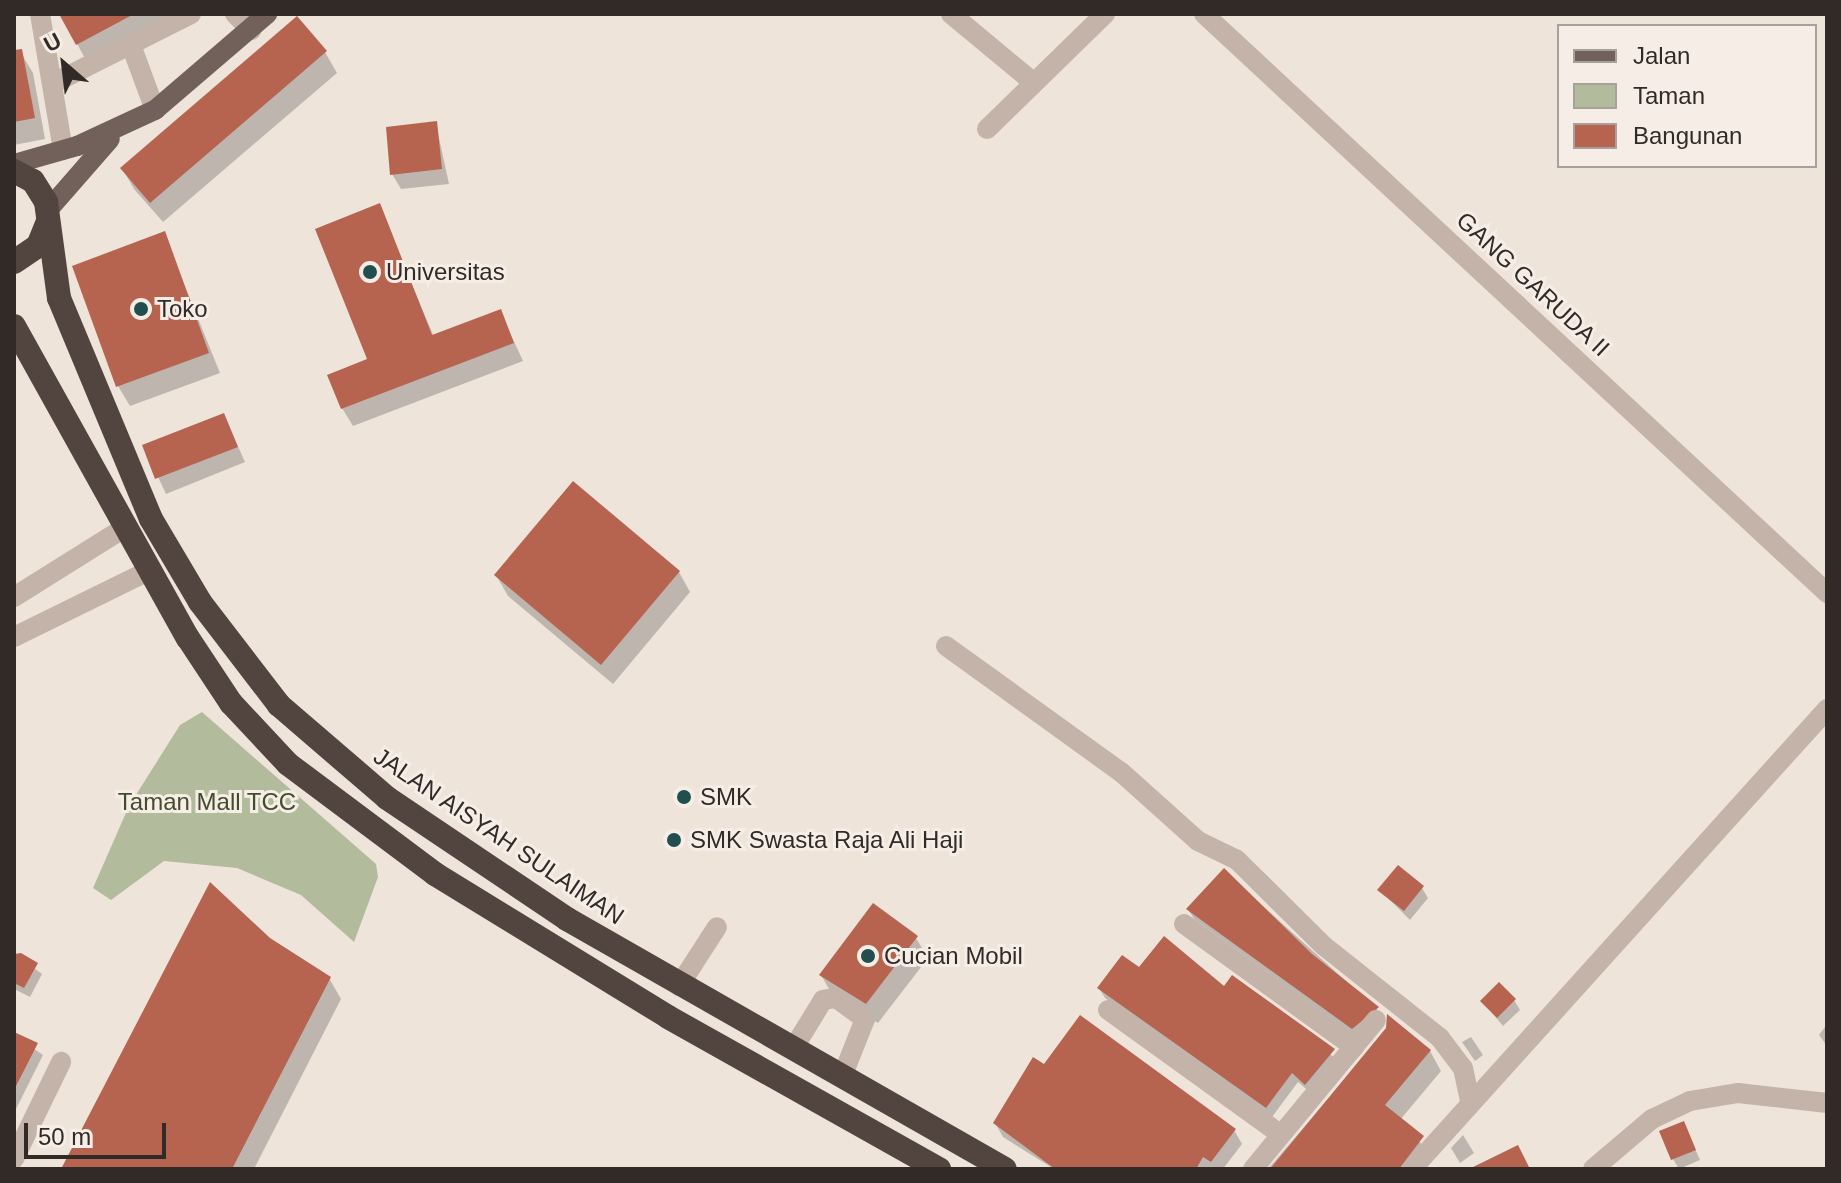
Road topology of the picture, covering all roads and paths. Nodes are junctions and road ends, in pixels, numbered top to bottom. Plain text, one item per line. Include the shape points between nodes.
1 (40, 14) edge
2 (191, 14) edge
3 (235, 14) edge
4 (267, 14) edge
5 (951, 14) edge
6 (1105, 14) edge
7 (1204, 14) edge
8 (251, 30) junction
9 (131, 45) junction
10 (56, 82) junction
11 (1034, 83) junction
12 (155, 110) junction
13 (122, 128) junction
14 (987, 129) dead end
15 (63, 150) junction
16 (14, 164) edge
17 (14, 171) edge
18 (48, 216) junction
19 (14, 262) edge
20 (14, 326) edge
21 (124, 528) junction
22 (148, 571) junction
23 (1827, 593) edge
24 (14, 597) edge
25 (14, 637) edge
26 (946, 646) dead end
27 (1827, 709) edge
28 (1184, 924) dead end
29 (717, 927) dead end
30 (592, 934) junction
31 (577, 960) junction
32 (679, 986) junction
33 (1108, 1010) dead end
34 (1376, 1020) dead end
35 (1354, 1047) junction
36 (793, 1049) junction
37 (61, 1062) dead end
38 (842, 1077) junction
39 (1470, 1100) junction
40 (1827, 1103) edge
41 (1281, 1135) junction
42 (14, 1159) edge
43 (939, 1169) edge
44 (1005, 1169) edge
45 (1253, 1169) edge
46 (1412, 1169) edge
47 (1593, 1169) edge

1 - 10 street
2 - 9 street
3 - 8 street
4 - 8 main road
5 - 11 street
6 - 11 street
7 - 23 street, GANG GARUDA II
8 - 12 main road
9 - 10 street
9 - 12 street
10 - 15 street
11 - 14 street
12 - 13 main road
13 - 15 main road
13 - 18 main road
15 - 16 main road
17 - 18 highway via 38,187
18 - 19 highway via 38,246
18 - 30 highway, JALAN AISYAH SULAIMAN via 59,298 151,519 250,672 365,782
20 - 21 highway
21 - 22 highway
21 - 24 street
22 - 25 street
22 - 31 highway via 231,703 288,764 403,853
26 - 39 street via 1121,772 1198,841 1243,864 1324,946 1449,1047
27 - 39 street
28 - 35 street
29 - 32 street
30 - 31 highway
30 - 32 highway, JALAN AISYAH SULAIMAN
31 - 43 highway
32 - 36 highway, JALAN AISYAH SULAIMAN
33 - 41 street
34 - 35 street
35 - 41 street
36 - 38 highway, JALAN AISYAH SULAIMAN
36 - 38 street via 823,1000 836,998 865,1019
37 - 42 street
38 - 44 highway, JALAN AISYAH SULAIMAN
39 - 46 street
40 - 47 street via 1738,1093 1690,1101 1652,1119
41 - 45 street

